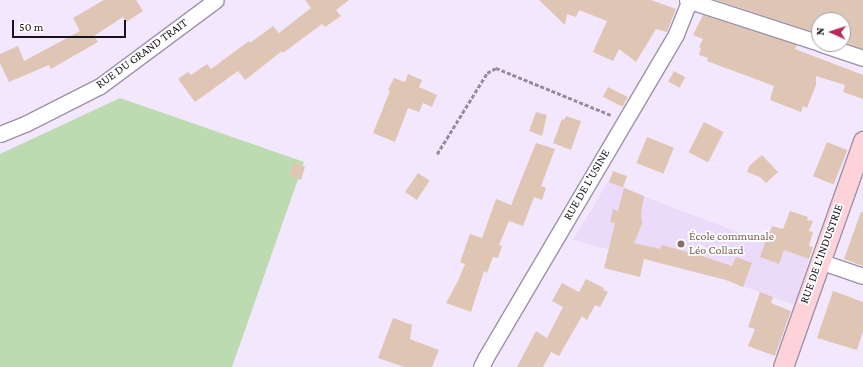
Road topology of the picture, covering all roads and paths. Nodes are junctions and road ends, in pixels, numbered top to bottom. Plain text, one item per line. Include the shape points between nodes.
1 (216, 0) edge
2 (688, 0) edge
3 (811, 41) edge
4 (845, 52) edge
5 (863, 58) edge
6 (624, 121) junction
7 (0, 134) edge
8 (863, 141) edge
9 (437, 154) dead end
10 (819, 261) junction
11 (863, 276) edge
12 (482, 367) edge
13 (783, 367) edge

1 - 7 street, RUE DU GRAND TRAIT via 100,86
2 - 3 street
2 - 6 street, RUE DE L'USINE via 676,34
4 - 5 street
6 - 9 path via 496,68 487,73
6 - 12 street, RUE DE L'USINE
8 - 10 main road, RUE DE L'INDUSTRIE
10 - 11 street
10 - 13 main road, RUE DE L'INDUSTRIE

